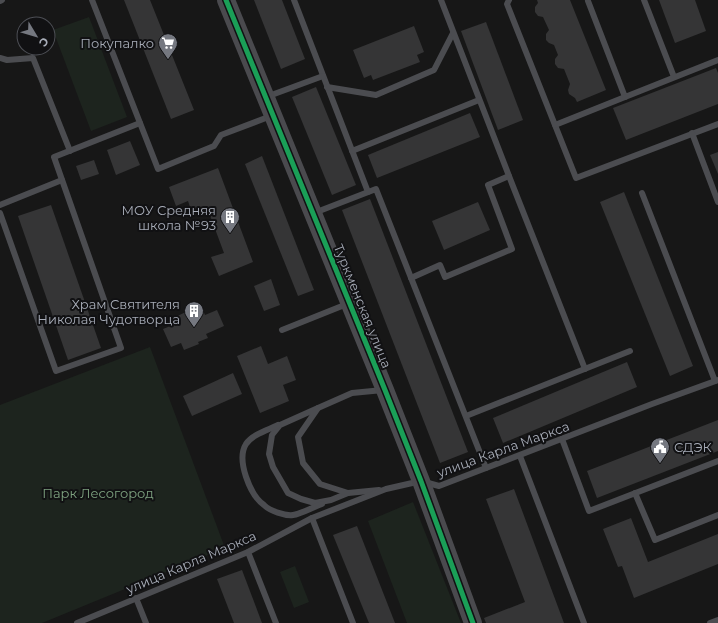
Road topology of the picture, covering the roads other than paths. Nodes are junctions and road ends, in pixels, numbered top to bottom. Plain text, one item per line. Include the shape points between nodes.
1 (92, 0) edge
2 (226, 0) edge
3 (294, 0) edge
4 (441, 0) edge
5 (509, 0) edge
6 (588, 0) edge
7 (644, 0) edge
8 (453, 33) junction
9 (0, 58) edge
10 (718, 60) edge
11 (323, 76) junction
12 (674, 77) junction
13 (327, 87) junction
14 (265, 97) junction
15 (625, 97) junction
16 (479, 100) junction
17 (273, 115) junction
18 (140, 123) junction
19 (718, 124) edge
20 (555, 125) junction
21 (692, 133) junction
22 (70, 151) junction
23 (352, 151) junction
24 (509, 176) junction
25 (62, 180) junction
26 (368, 192) junction
27 (642, 193) dead end
28 (718, 202) edge
29 (0, 205) edge
30 (0, 213) edge
31 (314, 213) junction
32 (411, 278) junction
33 (349, 304) junction
34 (282, 330) dead end
35 (630, 351) dead end
36 (585, 369) junction
37 (717, 380) edge
38 (385, 390) junction
39 (318, 408) junction
40 (466, 416) junction
41 (280, 425) junction
42 (562, 439) junction
43 (520, 456) junction
44 (718, 461) edge
45 (486, 468) junction
46 (421, 481) junction
47 (386, 489) junction
48 (348, 493) junction
49 (636, 493) junction
50 (331, 500) junction
51 (718, 515) edge
52 (312, 518) junction
53 (248, 552) junction
54 (136, 598) junction
55 (718, 620) edge
56 (76, 623) edge
57 (146, 623) edge
58 (276, 623) edge
59 (353, 623) edge
60 (473, 623) edge
61 (584, 623) edge
62 (710, 623) edge

1 - 18 lane
2 - 14 street, Туркменская улица
3 - 11 lane
4 - 8 lane
5 - 20 lane via 507,4
6 - 15 lane
7 - 12 lane
8 - 13 lane via 434,70 376,95
8 - 16 lane
9 - 22 lane via 34,58
10 - 12 lane
11 - 13 lane
11 - 14 lane
12 - 15 lane
13 - 23 lane
14 - 17 street, Туркменская улица
15 - 20 lane
16 - 23 lane
16 - 24 lane
17 - 18 lane via 221,135 214,146 158,169
17 - 31 street, Туркменская улица
18 - 22 lane
19 - 21 lane
20 - 21 lane via 576,178
21 - 28 lane
22 - 25 lane via 54,157
23 - 26 lane
24 - 32 lane via 488,185 512,249 445,277 440,265
24 - 36 lane
25 - 29 lane
25 - 30 lane via 121,348 56,371
26 - 31 lane
26 - 32 lane via 376,189
27 - 37 lane
31 - 33 street, Туркменская улица
32 - 40 lane
33 - 34 lane
33 - 38 street, Туркменская улица
35 - 36 lane
36 - 40 lane
37 - 42 lane, улица Карла Маркса
38 - 39 lane via 352,392
38 - 46 street, Туркменская улица
39 - 41 lane
39 - 48 lane via 298,437 303,463 320,484
40 - 45 lane
41 - 50 lane via 272,435 269,454 273,467 288,493 315,503
41 - 50 lane via 255,436 247,444 242,455 246,478 257,498 264,506 274,511 292,515
42 - 43 lane, улица Карла Маркса
42 - 49 lane via 589,511
43 - 45 lane, улица Карла Маркса
43 - 61 lane
44 - 49 lane
45 - 46 lane, улица Карла Маркса via 439,486
46 - 47 lane, улица Карла Маркса
46 - 60 street, Туркменская улица
47 - 48 lane
47 - 52 lane, улица Карла Маркса
48 - 50 lane
49 - 51 lane via 655,540
52 - 53 lane, улица Карла Маркса
52 - 59 lane
53 - 54 lane, улица Карла Маркса
53 - 58 lane
54 - 56 lane, улица Карла Маркса
54 - 57 lane
55 - 62 lane

